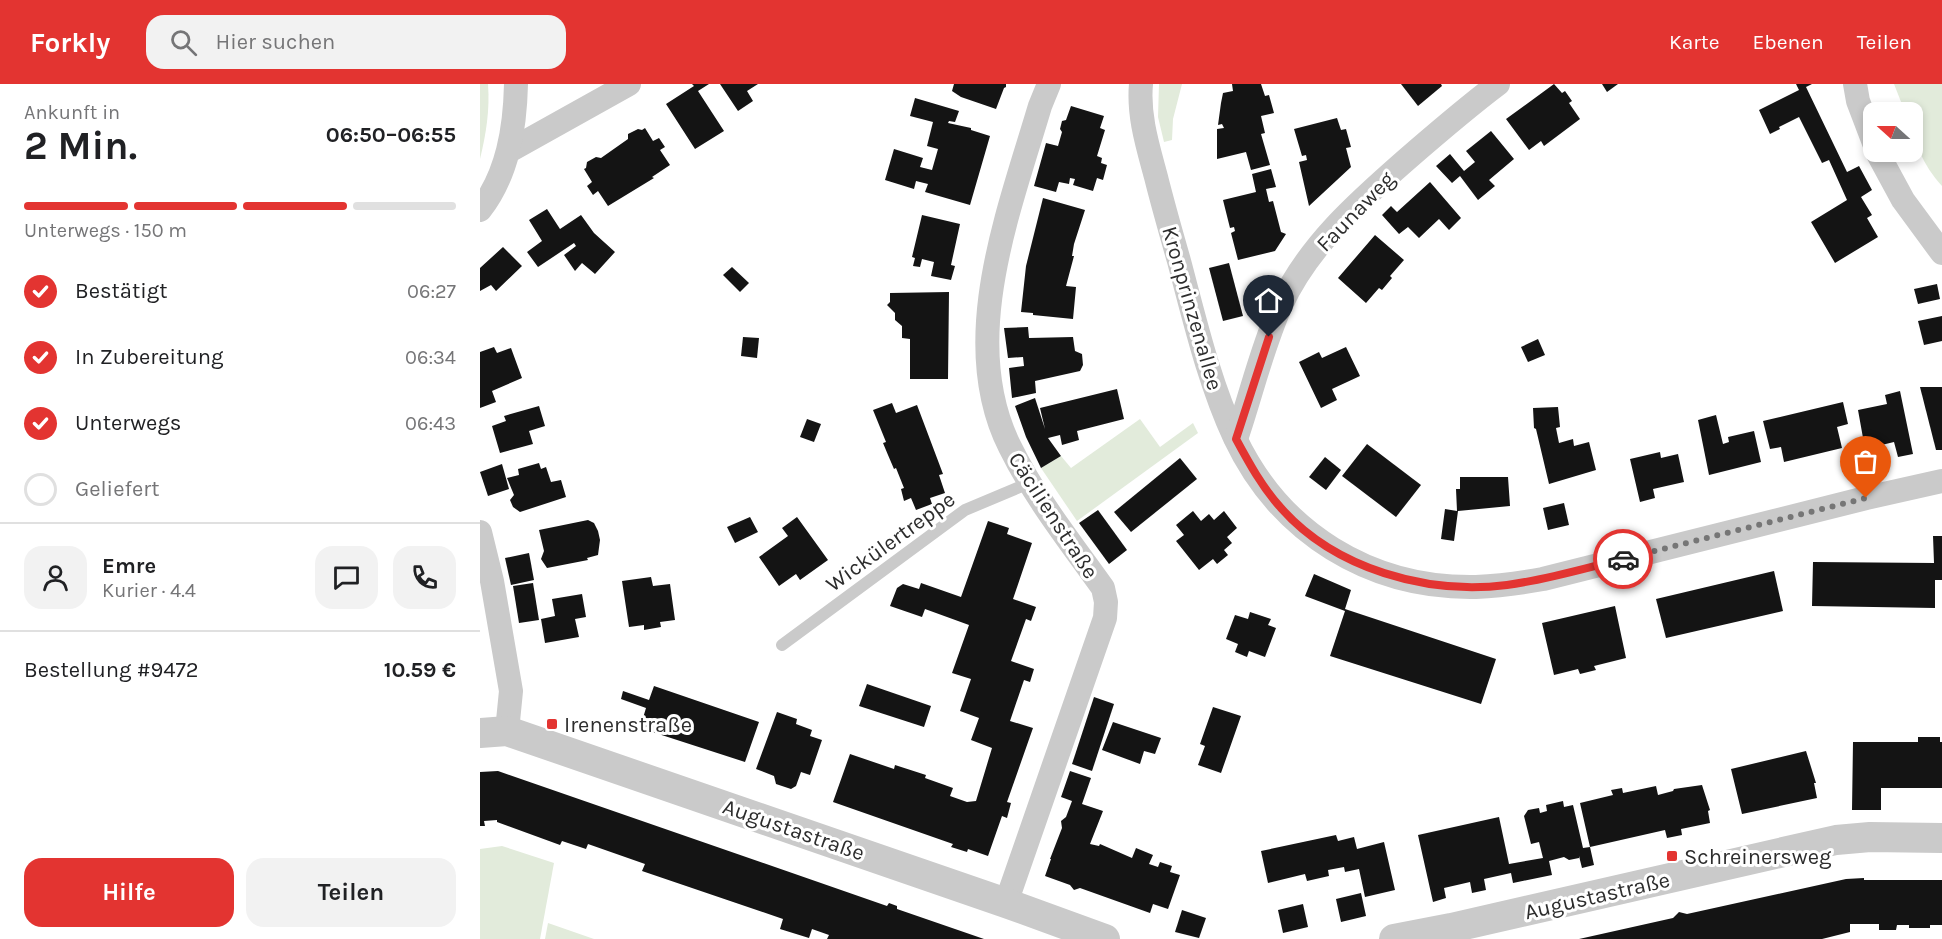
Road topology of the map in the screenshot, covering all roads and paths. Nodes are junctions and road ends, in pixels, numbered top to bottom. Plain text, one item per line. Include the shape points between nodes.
1 (516, 84) edge
2 (629, 84) edge
3 (1048, 84) edge
4 (1141, 84) edge
5 (1498, 84) edge
6 (1855, 84) edge
7 (1863, 116) edge
8 (509, 151) junction
9 (1882, 162) edge
10 (480, 210) edge
11 (1942, 253) edge
12 (1236, 439) junction
13 (1942, 482) edge
14 (1029, 483) junction
15 (480, 532) edge
16 (782, 645) dead end
17 (494, 732) edge
18 (1942, 838) edge
19 (1006, 903) junction
20 (1451, 933) edge
21 (1105, 939) edge
22 (1394, 939) edge

1 - 8 street
2 - 8 street
3 - 14 street, Cäcilienstraße via 997,254 988,331 989,370 997,412 1009,446
4 - 12 street, Kronprinzenallee via 1139,100 1145,138 1201,346
5 - 12 street, Faunaweg via 1375,188 1336,225 1307,261 1282,303
6 - 7 street
8 - 10 street
9 - 11 street via 1903,200
12 - 13 street, Kronprinzenallee via 1260,482 1308,533 1384,573 1455,586 1506,585 1543,579
14 - 16 lane, Wickülertreppe via 965,510
14 - 19 street, Cäcilienstraße via 1103,588 1105,618
15 - 17 street via 511,690
17 - 19 street, Augustastraße
18 - 20 street, Augustastraße via 1836,840
19 - 21 street, Augustastraße
20 - 22 street, Augustastraße

